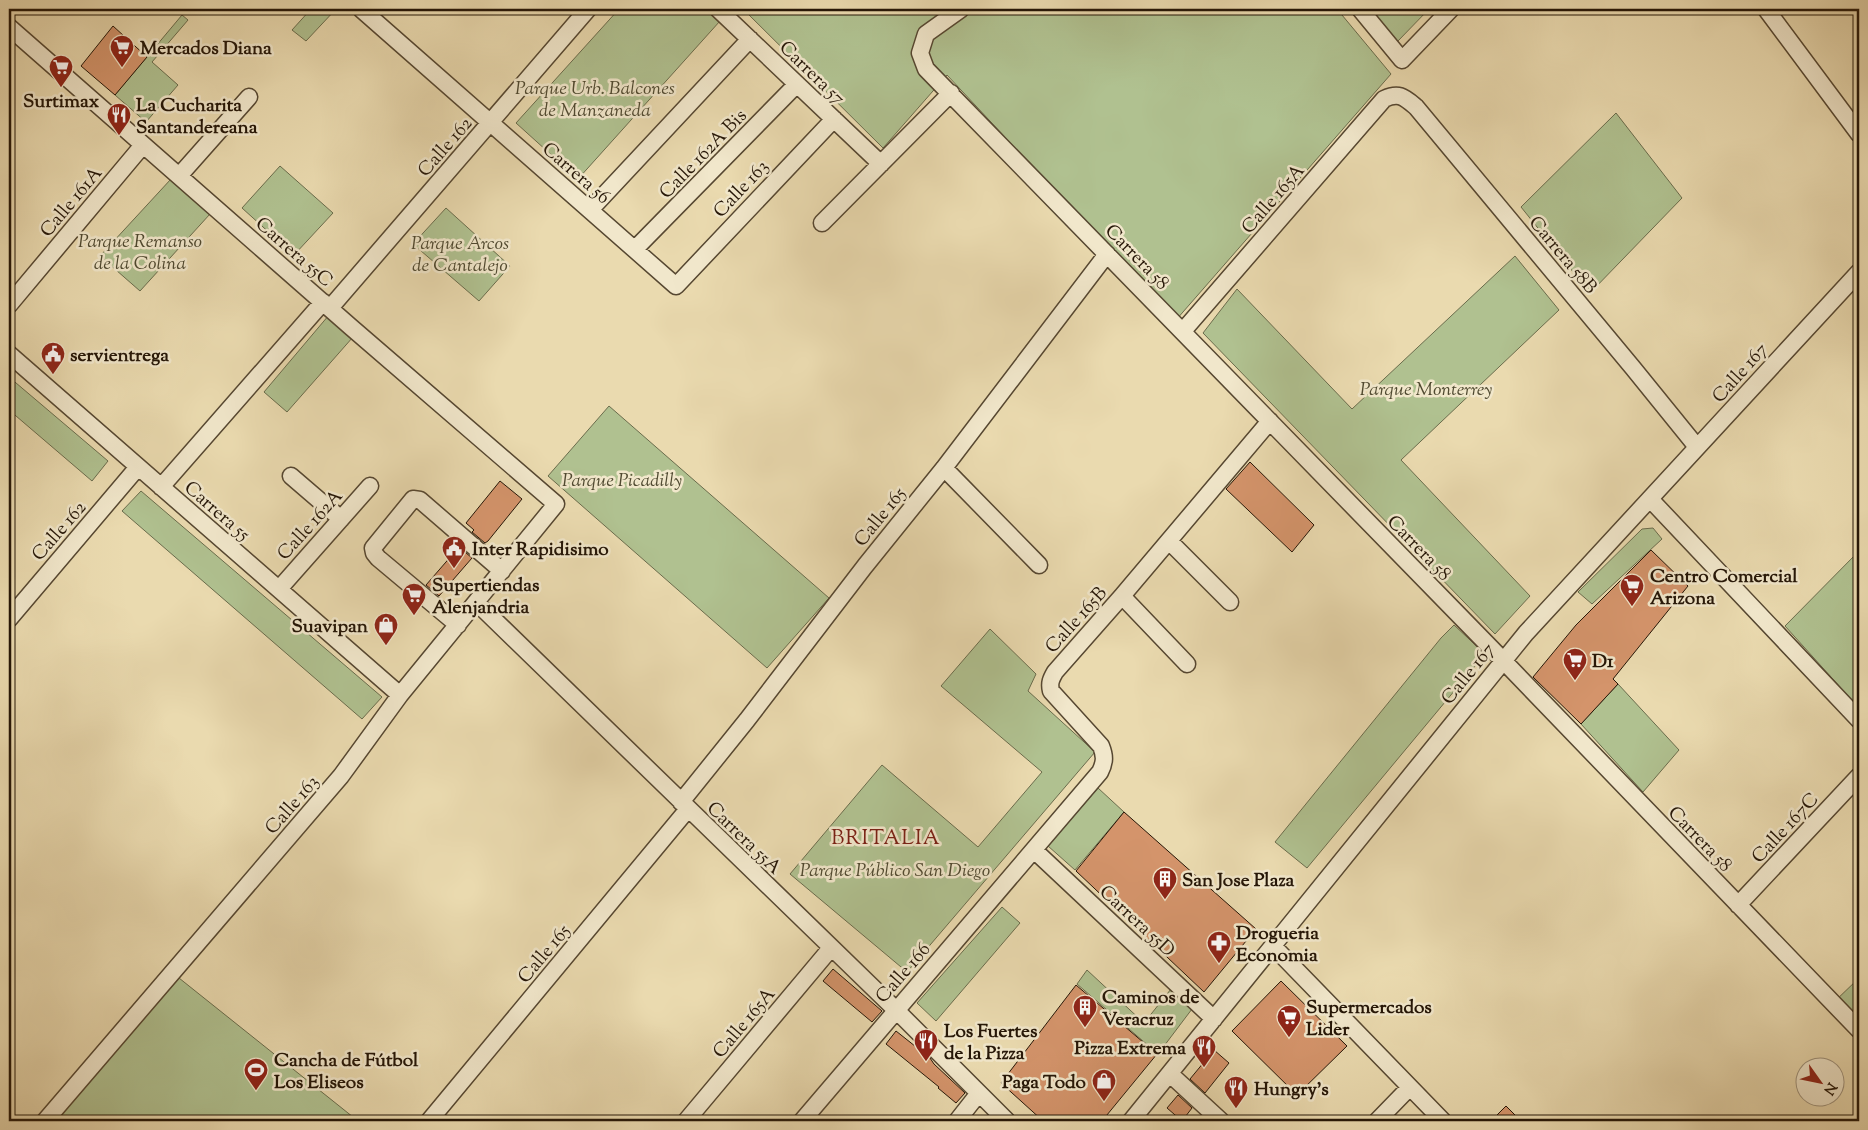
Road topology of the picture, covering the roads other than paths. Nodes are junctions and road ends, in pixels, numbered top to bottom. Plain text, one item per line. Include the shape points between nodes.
1 (361, 9) edge
2 (588, 9) edge
3 (718, 9) edge
4 (961, 9) edge
5 (1360, 9) edge
6 (1451, 9) edge
7 (1766, 9) edge
8 (9, 27) edge
9 (750, 39) junction
10 (797, 84) junction
11 (951, 93) junction
12 (1394, 95) joint
13 (249, 97) dead end
14 (834, 119) junction
15 (490, 122) junction
16 (1859, 134) edge
17 (143, 145) junction
18 (881, 164) junction
19 (178, 176) junction
20 (590, 210) junction
21 (822, 223) dead end
22 (635, 249) junction
23 (1107, 254) junction
24 (1859, 272) edge
25 (676, 286) joint
26 (9, 305) edge
27 (326, 305) junction
28 (1183, 331) junction
29 (9, 354) edge
30 (1270, 421) junction
31 (1697, 447) junction
32 (138, 467) junction
33 (944, 468) junction
34 (291, 476) dead end
35 (370, 486) dead end
36 (161, 487) junction
37 (1650, 499) junction
38 (556, 504) joint
39 (341, 519) junction
40 (1169, 541) junction
41 (1039, 564) dead end
42 (502, 571) junction
43 (278, 589) junction
44 (1122, 596) junction
45 (476, 602) junction
46 (1230, 602) dead end
47 (9, 619) edge
48 (458, 625) junction
49 (1503, 660) junction
50 (1187, 664) dead end
51 (400, 696) junction
52 (1859, 720) edge
53 (1859, 776) edge
54 (684, 806) junction
55 (1034, 850) junction
56 (1738, 905) junction
57 (1273, 946) junction
58 (831, 948) junction
59 (896, 1010) junction
60 (1214, 1019) junction
61 (1859, 1030) edge
62 (1170, 1074) junction
63 (1410, 1087) junction
64 (979, 1093) junction
65 (45, 1121) edge
66 (429, 1121) edge
67 (686, 1121) edge
68 (802, 1121) edge
69 (957, 1121) edge
70 (1007, 1121) edge
71 (1131, 1121) edge
72 (1221, 1121) edge
73 (1377, 1121) edge
74 (1443, 1121) edge

1 - 15 street, Carrera 56
2 - 15 street, Calle 162
3 - 9 street, Carrera 57
4 - 11 street, Carrera 58 via 926,34 920,53 926,69
5 - 6 street via 1402,60
7 - 16 street
8 - 17 street, Carrera 55C
9 - 10 street, Carrera 57
9 - 20 street
10 - 14 street, Carrera 57
10 - 22 street, Calle 162A Bis
11 - 18 street
11 - 23 street, Carrera 58
12 - 28 street, Calle 165A via 1384,99
12 - 31 street, Carrera 58B via 1405,98 1416,108
13 - 19 street
14 - 18 street, Carrera 57
14 - 25 street, Calle 163
15 - 20 street, Carrera 56
15 - 27 street, Calle 162
17 - 19 street, Carrera 55C
17 - 26 street, Calle 161A
18 - 21 street
19 - 27 street, Carrera 55C
20 - 22 street, Carrera 56
22 - 25 street, Carrera 56
23 - 28 street, Carrera 58
23 - 33 street, Calle 165
24 - 31 street, Calle 167
27 - 36 street, Calle 162
27 - 38 street, Carrera 55C
28 - 30 street, Carrera 58
29 - 32 street, Carrera 55
30 - 40 street, Calle 165B
30 - 49 street, Carrera 58
31 - 37 street, Calle 167
32 - 36 street, Carrera 55
32 - 47 street, Calle 162
33 - 41 street
33 - 54 street, Calle 165 via 837,602
34 - 39 street
35 - 39 street, Calle 162A
36 - 43 street, Carrera 55
37 - 49 street, Calle 167
37 - 52 street
38 - 42 street, Calle 163
39 - 43 street, Calle 162A
40 - 44 street, Calle 165B
40 - 46 street
42 - 45 street, Calle 163
42 - 48 street via 416,499 373,548 378,558
43 - 51 street, Carrera 55
44 - 50 street
44 - 55 street, Calle 165B via 1051,680 1051,691 1101,746 1104,763 1100,772
45 - 48 street, Calle 163
45 - 54 street, Carrera 55A
48 - 51 street, Calle 163
49 - 56 street, Carrera 58
49 - 57 street, Calle 167
51 - 65 street, Calle 163 via 341,776
53 - 56 street, Calle 167C
54 - 58 street, Carrera 55A
54 - 66 street, Calle 165
55 - 59 street, Calle 166
55 - 60 street, Carrera 55D
56 - 61 street, Carrera 58
57 - 60 street, Calle 167
57 - 63 street
58 - 59 street, Carrera 55A
58 - 67 street, Calle 165A
59 - 64 street, Carrera 55A
59 - 68 street, Calle 166
60 - 62 street, Calle 167
62 - 71 street, Calle 167
62 - 72 street
63 - 73 street
63 - 74 street
64 - 69 street
64 - 70 street, Carrera 55A

